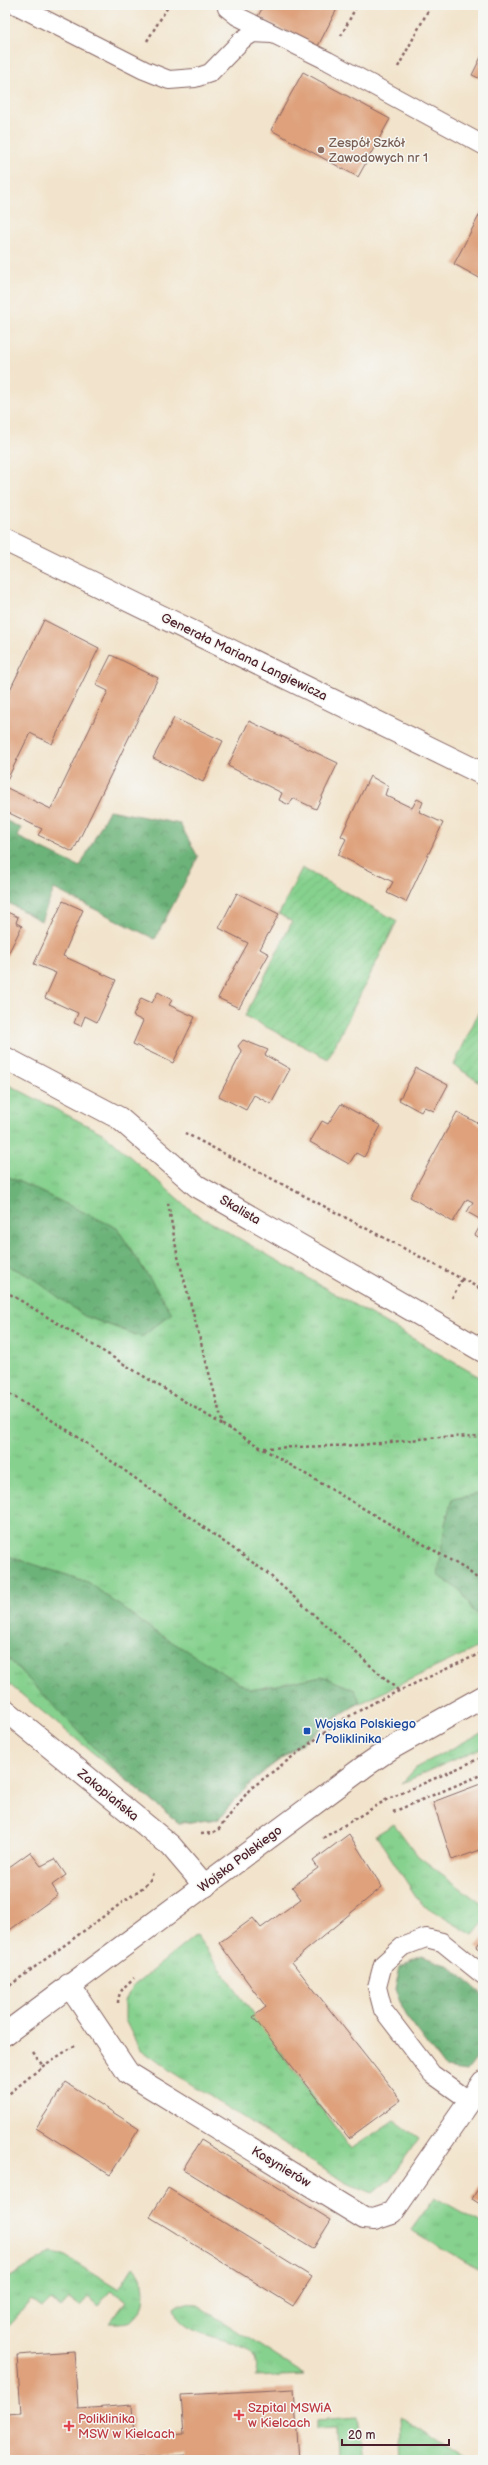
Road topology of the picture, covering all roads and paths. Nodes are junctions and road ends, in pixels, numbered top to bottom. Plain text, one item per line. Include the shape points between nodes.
1 (16, 5) edge
2 (169, 5) edge
3 (227, 5) edge
4 (357, 5) edge
5 (431, 5) edge
6 (272, 34) junction
7 (150, 35) dead end
8 (328, 61) junction
9 (384, 93) junction
10 (483, 145) edge
11 (5, 540) edge
12 (483, 774) edge
13 (5, 1058) edge
14 (178, 1130) dead end
15 (168, 1200) dead end
16 (483, 1290) edge
17 (5, 1291) edge
18 (483, 1351) edge
19 (5, 1391) edge
20 (223, 1425) junction
21 (483, 1436) edge
22 (263, 1448) junction
23 (483, 1582) edge
24 (483, 1652) edge
25 (399, 1691) junction
26 (483, 1697) edge
27 (5, 1710) edge
28 (483, 1757) edge
29 (483, 1774) edge
30 (393, 1812) dead end
31 (198, 1834) dead end
32 (320, 1840) dead end
33 (154, 1870) dead end
34 (205, 1886) junction
35 (483, 1975) edge
36 (137, 1976) dead end
37 (69, 1986) junction
38 (5, 1989) edge
39 (118, 2009) dead end
40 (5, 2034) edge
41 (79, 2043) dead end
42 (33, 2052) dead end
43 (43, 2066) junction
44 (483, 2082) edge
45 (5, 2097) edge
46 (470, 2101) junction

1 - 6 lane via 144,70 169,80 195,78 210,73 242,40 253,33
2 - 7 path
3 - 6 lane via 227,8 237,16
4 - 8 path
5 - 9 path
6 - 8 lane
8 - 9 lane
9 - 10 lane
11 - 12 street, Generała Mariana Langiewicza
13 - 18 street, Skalista via 119,1118 197,1186
14 - 16 path
15 - 20 path via 177,1253
17 - 20 path
19 - 25 path via 72,1433 266,1572
20 - 22 path
21 - 22 path via 440,1437 360,1445
22 - 23 path
24 - 25 path
25 - 31 path via 337,1723 250,1789 219,1829 212,1833
26 - 34 street, Wojska Polskiego via 390,1749
27 - 34 street, Zakopiańska via 171,1846
28 - 32 path via 386,1800
29 - 30 path
33 - 38 path via 149,1882 142,1888
34 - 37 street, Wojska Polskiego
35 - 46 lane via 442,1942 426,1938 402,1947 383,1964 377,1987 383,2010 432,2074
36 - 39 path via 118,1996
37 - 40 street, Wojska Polskiego
37 - 46 street, Kosynierów via 128,2073 364,2218 374,2220 392,2213
41 - 43 path
42 - 43 path
43 - 45 path
44 - 46 street, Kosynierów

